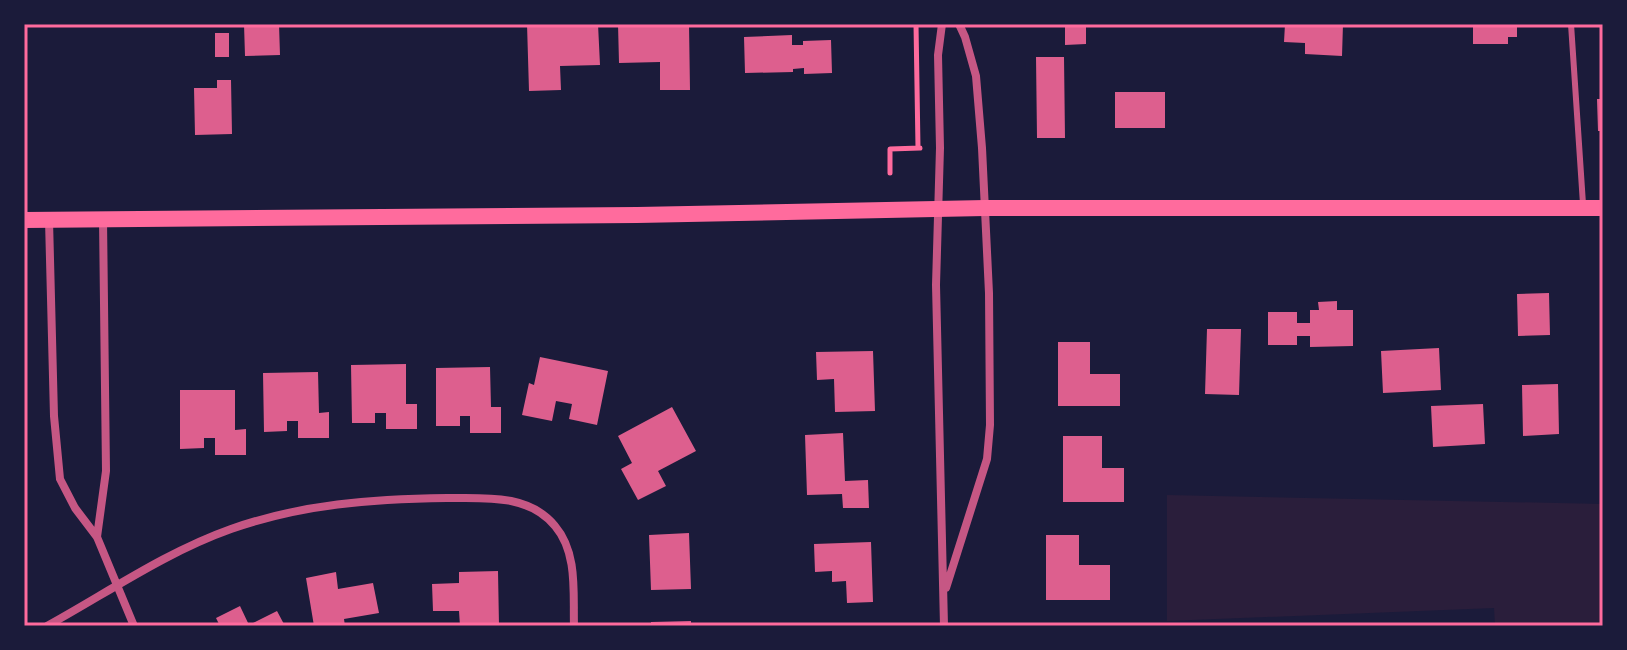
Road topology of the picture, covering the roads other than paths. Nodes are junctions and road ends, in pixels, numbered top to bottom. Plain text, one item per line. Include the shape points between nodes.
1 (942, 24) edge
2 (959, 24) edge
3 (1571, 24) edge
4 (985, 208) junction
5 (1583, 208) junction
6 (1603, 208) edge
7 (938, 209) junction
8 (103, 219) junction
9 (24, 220) edge
10 (49, 220) junction
11 (97, 537) junction
12 (117, 587) junction
13 (943, 596) junction
14 (47, 626) edge
15 (134, 626) edge
16 (574, 626) edge
17 (944, 626) edge

1 - 7 street
2 - 4 street via 976,76
3 - 5 lane
4 - 5 main road
4 - 7 main road
4 - 13 street via 987,459
5 - 6 main road
7 - 8 main road
7 - 13 street
8 - 10 main road
8 - 11 street via 106,471
9 - 10 main road
10 - 11 street via 60,479
11 - 12 street
12 - 14 street
12 - 15 street
12 - 16 street via 228,530 310,508 477,498 518,502 557,528 571,561
13 - 17 street

